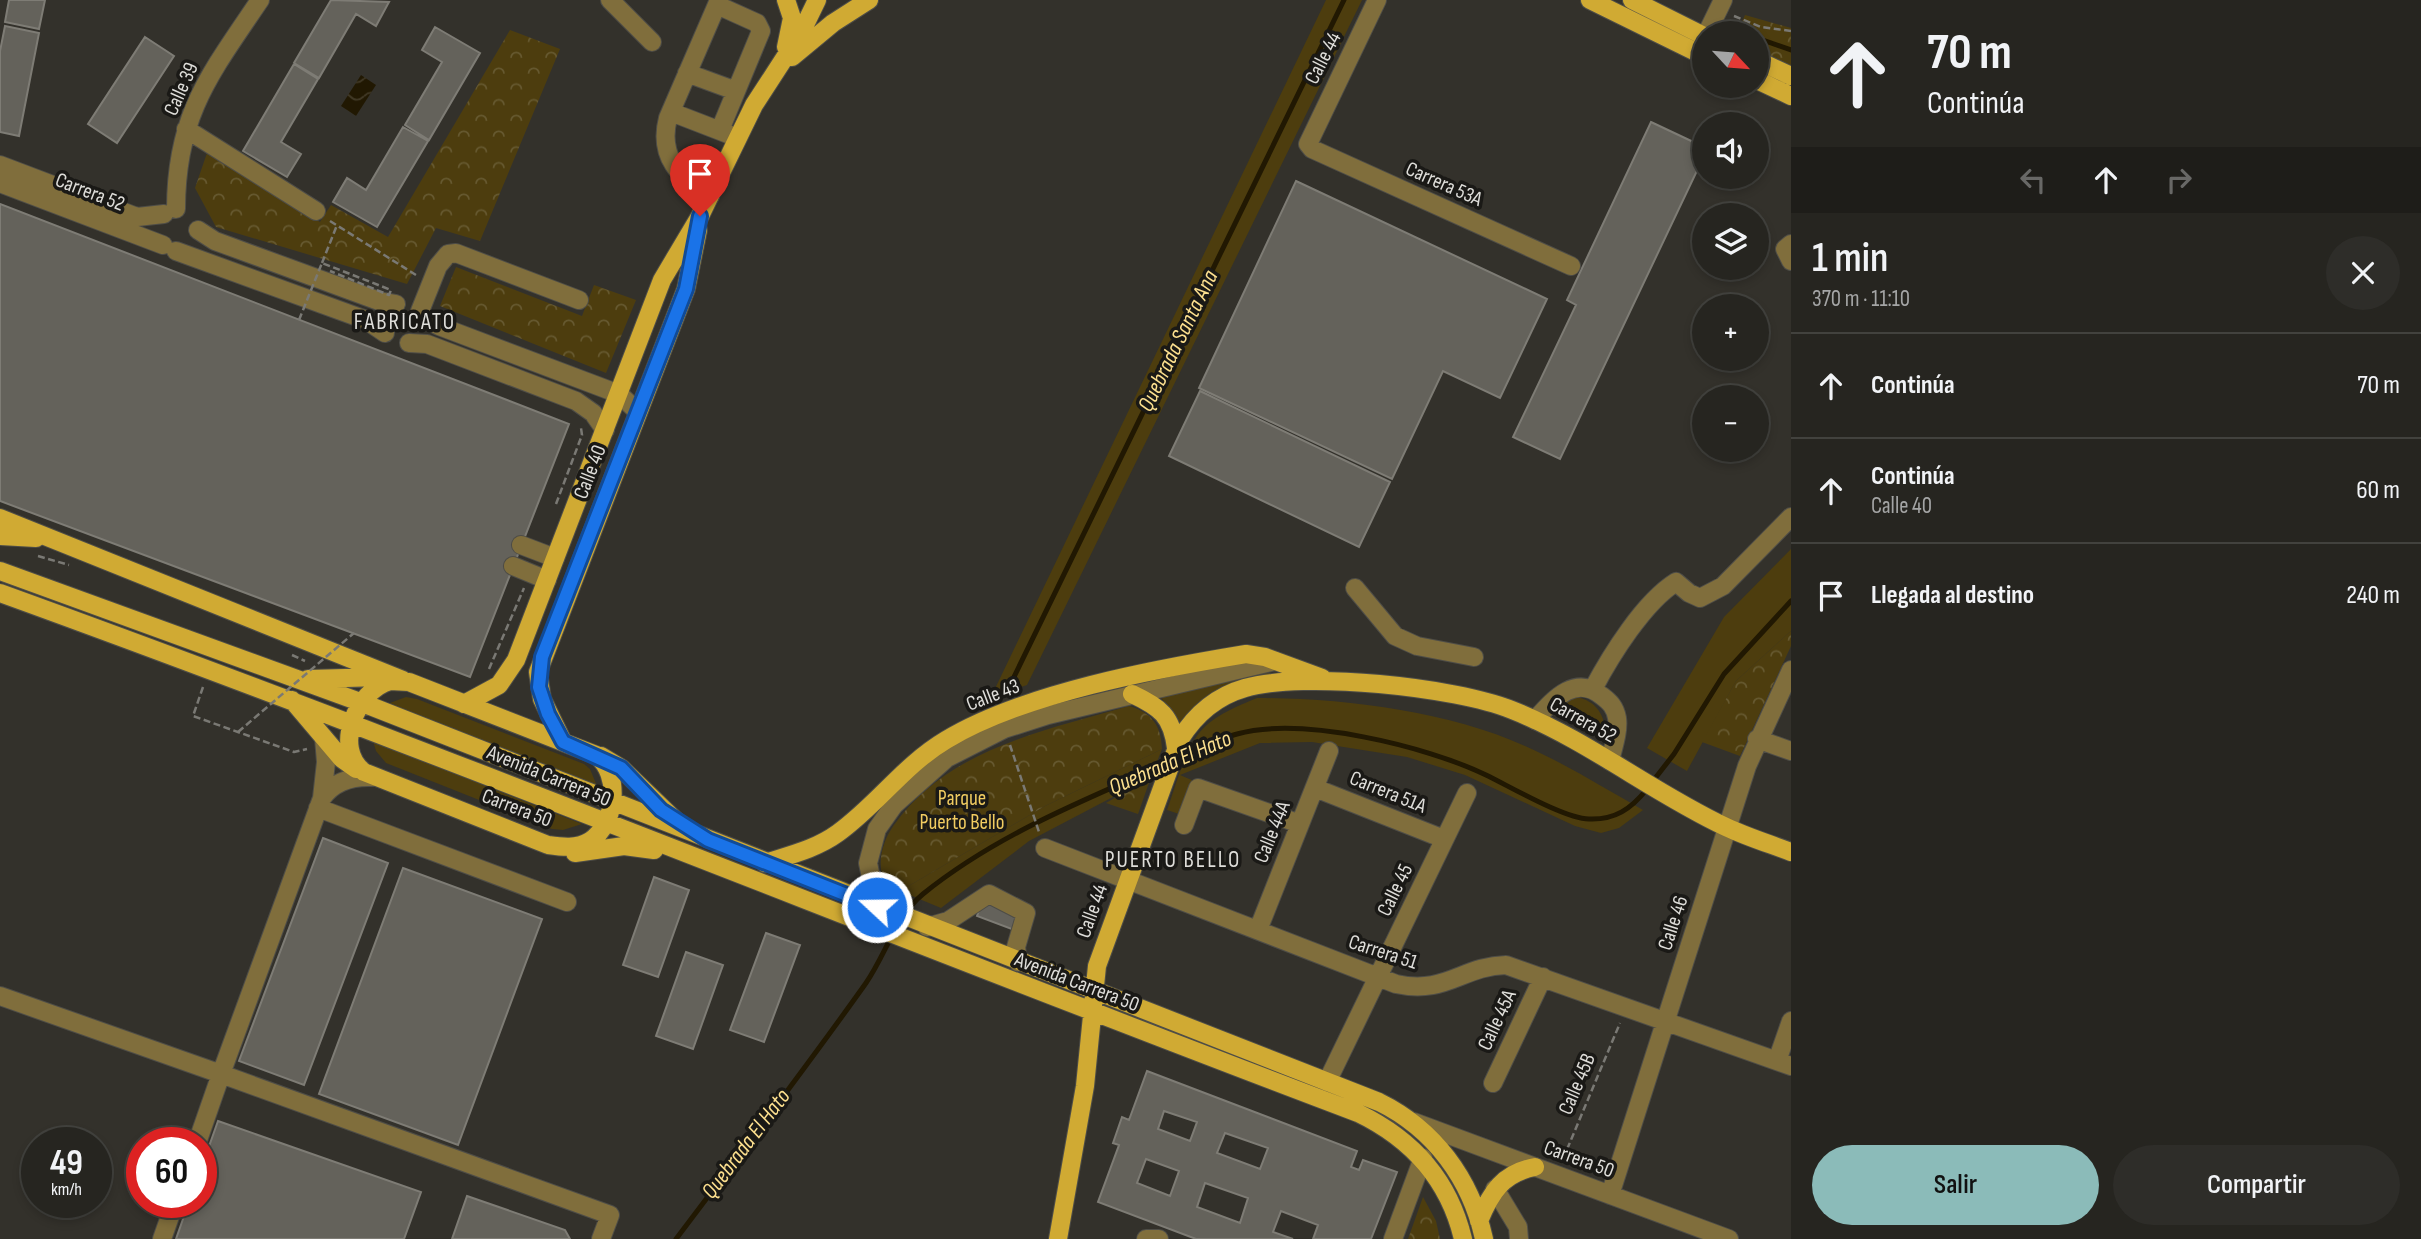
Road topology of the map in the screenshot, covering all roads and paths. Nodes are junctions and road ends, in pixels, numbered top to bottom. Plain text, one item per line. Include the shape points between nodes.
1 (260, 0) edge
2 (610, 0) edge
3 (786, 0) edge
4 (817, 0) edge
5 (869, 0) edge
6 (1377, 0) edge
7 (1590, 0) edge
8 (1668, 0) edge
9 (718, 3) edge
10 (1638, 3) edge
11 (1721, 5) edge
12 (1714, 21) edge
13 (1791, 32) edge
14 (1692, 36) edge
15 (1692, 38) edge
16 (652, 42) dead end
17 (1769, 66) edge
18 (687, 73) junction
19 (1791, 76) edge
20 (771, 78) junction
21 (739, 83) junction
22 (1769, 86) edge
23 (1791, 96) edge
24 (671, 112) junction
25 (186, 130) junction
26 (720, 130) junction
27 (1309, 137) joint
28 (738, 138) junction
29 (0, 164) edge
30 (0, 183) edge
31 (710, 196) junction
32 (316, 211) joint
33 (170, 212) junction
34 (700, 216) junction
35 (337, 225) junction
36 (198, 230) junction
37 (1791, 244) edge
38 (169, 248) junction
39 (1791, 261) edge
40 (322, 263) junction
41 (1571, 266) dead end
42 (330, 271) dead end
43 (430, 284) junction
44 (579, 300) dead end
45 (396, 304) junction
46 (421, 314) junction
47 (299, 320) dead end
48 (385, 333) junction
49 (409, 343) junction
50 (619, 394) junction
51 (638, 412) junction
52 (605, 430) junction
53 (1791, 517) edge
54 (0, 518) edge
55 (0, 536) edge
56 (50, 538) junction
57 (521, 545) dead end
58 (555, 558) junction
59 (513, 566) dead end
60 (0, 571) edge
61 (547, 580) junction
62 (1355, 588) dead end
63 (0, 593) edge
64 (354, 634) dead end
65 (1474, 657) dead end
66 (1275, 661) junction
67 (1791, 672) edge
68 (297, 679) junction
69 (409, 682) junction
70 (1335, 683) junction
71 (203, 687) dead end
72 (1593, 689) junction
73 (1132, 694) junction
74 (290, 698) junction
75 (360, 702) junction
76 (464, 704) junction
77 (1535, 720) junction
78 (353, 723) junction
79 (239, 732) junction
80 (1007, 738) dead end
81 (1757, 739) junction
82 (563, 742) junction
83 (317, 743) junction
84 (1176, 748) junction
85 (588, 751) junction
86 (1329, 751) dead end
87 (1791, 751) edge
88 (1610, 761) junction
89 (373, 777) junction
90 (1315, 788) junction
91 (1467, 793) dead end
92 (612, 802) junction
93 (320, 803) junction
94 (605, 822) junction
95 (1300, 824) junction
96 (1184, 825) dead end
97 (1727, 828) junction
98 (1444, 839) junction
99 (708, 840) junction
100 (1043, 843) joint
101 (548, 845) junction
102 (1791, 852) edge
103 (701, 860) junction
104 (765, 863) junction
105 (1127, 880) junction
106 (567, 902) dead end
107 (881, 909) junction
108 (928, 927) junction
109 (1258, 930) junction
110 (1018, 962) junction
111 (1378, 976) junction
112 (1543, 977) junction
113 (1094, 992) junction
114 (0, 996) edge
115 (1626, 1007) junction
116 (1093, 1013) junction
117 (1665, 1021) junction
118 (1791, 1021) edge
119 (1784, 1063) edge
120 (221, 1074) junction
121 (1327, 1082) junction
122 (1493, 1083) dead end
123 (1414, 1122) junction
124 (203, 1127) edge
125 (1423, 1158) junction
126 (1535, 1167) junction
127 (1556, 1175) junction
128 (1495, 1189) junction
129 (1610, 1195) junction
130 (169, 1218) edge
131 (1479, 1221) junction
132 (162, 1239) edge
133 (601, 1239) edge
134 (1058, 1239) edge
135 (1146, 1239) edge
136 (1159, 1239) edge
137 (1393, 1239) edge
138 (1463, 1239) edge
139 (1483, 1239) edge
140 (1519, 1239) edge
141 (1729, 1239) edge

1 - 25 street, Calle 39 via 203,84
2 - 16 street
3 - 20 main road via 793,18
4 - 20 main road, Calle 40
5 - 20 main road via 833,23
6 - 27 street, Calle 44
7 - 15 main road
8 - 10 main road
9 - 18 street
9 - 21 street via 760,26
10 - 14 main road
11 - 12 street
11 - 13 path via 1761,27
17 - 19 main road
18 - 21 street
18 - 24 street
20 - 21 street
20 - 28 main road, Calle 40
21 - 26 street
22 - 23 main road
24 - 26 street
24 - 31 street via 663,137 680,174
25 - 32 street
25 - 33 street, Calle 39
26 - 28 street
27 - 41 street, Carrera 53A via 1312,149
28 - 31 main road, Calle 40
29 - 33 street, Carrera 52 via 136,217
30 - 38 street, Carrera 52
31 - 34 main road, Calle 40
32 - 35 path
33 - 36 street via 189,213
33 - 38 street via 157,226
34 - 50 main road, Calle 40 via 662,280
34 - 51 main road, Calle 40 via 686,289
35 - 40 path
35 - 43 path
36 - 38 street via 189,247
36 - 45 street via 223,244
37 - 39 street via 1785,249
38 - 48 street, Carrera 52 via 366,320
40 - 42 path, bridge via 391,290 389,295
40 - 47 path, bridge
43 - 44 street via 442,259 456,253
43 - 46 street
45 - 46 street via 409,303
45 - 48 street via 383,319
46 - 49 street via 423,330
46 - 50 street via 439,326
48 - 49 street via 395,342
49 - 52 street via 428,344 576,401 593,413
50 - 51 street
50 - 52 main road, Calle 40
51 - 82 main road, Calle 40 via 538,673 542,699
52 - 58 main road, Calle 40
53 - 72 street via 1723,586 1700,598 1676,582 1666,588 1630,630
54 - 56 main road
55 - 56 main road
56 - 69 main road
57 - 58 street
58 - 61 main road, Calle 40
59 - 61 street
60 - 68 main road, Avenida Carrera 50
61 - 76 main road, Calle 40 via 507,678
62 - 65 street via 1395,636 1417,646
63 - 74 main road, Avenida Carrera 50
64 - 79 path, bridge
66 - 70 main road, Calle 43
66 - 73 street, Calle 43
66 - 104 main road, Calle 43 via 1238,656 1073,692 990,718 919,758 838,833
67 - 81 street, Calle 46
68 - 69 main road via 375,676
68 - 75 main road, Avenida Carrera 50
69 - 75 main road, Carrera 50 via 382,683
69 - 76 main road, Carrera 50
70 - 77 main road, Carrera 52 via 1456,695
70 - 84 main road, Calle 44 via 1267,683 1230,693 1202,712
71 - 79 path via 192,716
72 - 77 street via 1571,688 1553,699
72 - 88 street via 1613,704 1617,720
73 - 84 main road via 1168,717
73 - 107 street, Calle 43 via 1004,729 964,747 928,773 885,816 870,848 867,863
74 - 78 main road, Avenida Carrera 50
74 - 83 main road
75 - 78 main road, Carrera 50
75 - 92 main road, Avenida Carrera 50
76 - 82 main road, Carrera 50
77 - 88 main road, Carrera 52
78 - 89 main road, Carrera 50 via 351,756 357,767
78 - 94 main road, Avenida Carrera 50
79 - 83 path via 294,752
80 - 100 path
81 - 87 street
81 - 97 street, Calle 46
82 - 85 main road, Carrera 50
83 - 89 main road
83 - 93 street via 326,762
84 - 105 main road, Calle 44
85 - 92 main road, Carrera 50 via 603,760 611,773
85 - 99 main road via 621,768 667,814
86 - 90 street, Calle 44A
88 - 97 main road, Carrera 52
89 - 93 street via 338,783
89 - 101 main road, Carrera 50
90 - 95 street, Calle 44A
90 - 98 street, Carrera 51A
91 - 98 street, Calle 45
92 - 94 main road, Carrera 50
92 - 99 main road, Avenida Carrera 50
93 - 106 street
93 - 120 street
94 - 101 main road, Carrera 50 via 589,842 566,848
94 - 103 main road, Avenida Carrera 50
95 - 96 street via 1198,788
95 - 109 street, Calle 44A
97 - 102 main road, Carrera 52
97 - 117 street, Calle 46
98 - 111 street, Calle 45
99 - 104 main road, Avenida Carrera 50
100 - 105 street, Carrera 51
101 - 103 main road via 576,853 633,846
103 - 116 main road, Avenida Carrera 50
104 - 107 main road, Avenida Carrera 50
105 - 109 street, Carrera 51
105 - 113 main road, Calle 44 via 1101,952
107 - 108 main road, Avenida Carrera 50
108 - 110 main road, Avenida Carrera 50
108 - 110 street via 989,894 1026,913 1016,947
109 - 111 street, Carrera 51
110 - 113 main road, Avenida Carrera 50
111 - 112 street, Carrera 51 via 1426,988 1506,965
111 - 121 street, Calle 45
112 - 115 street, Carrera 51
112 - 122 street, Calle 45A
113 - 116 main road, Calle 44
113 - 121 main road, Avenida Carrera 50
114 - 120 street
115 - 117 street, Carrera 51
115 - 127 path, Calle 45B
116 - 125 main road, Avenida Carrera 50 via 1358,1113 1394,1132
116 - 134 main road, Calle 44
117 - 119 street, Carrera 51
117 - 129 street, Calle 46
118 - 119 street
120 - 124 street
120 - 133 street via 610,1215
121 - 123 main road, Avenida Carrera 50 via 1379,1102
123 - 126 street, Carrera 50
123 - 131 main road, Avenida Carrera 50 via 1450,1161 1466,1186
125 - 137 street
125 - 138 main road, Avenida Carrera 50 via 1445,1190
126 - 127 street, Carrera 50
126 - 128 main road via 1511,1174
127 - 129 street, Carrera 50
128 - 131 main road
128 - 140 street via 1518,1227
129 - 141 street, Carrera 50
130 - 132 street
131 - 139 main road, Avenida Carrera 50
135 - 136 street

